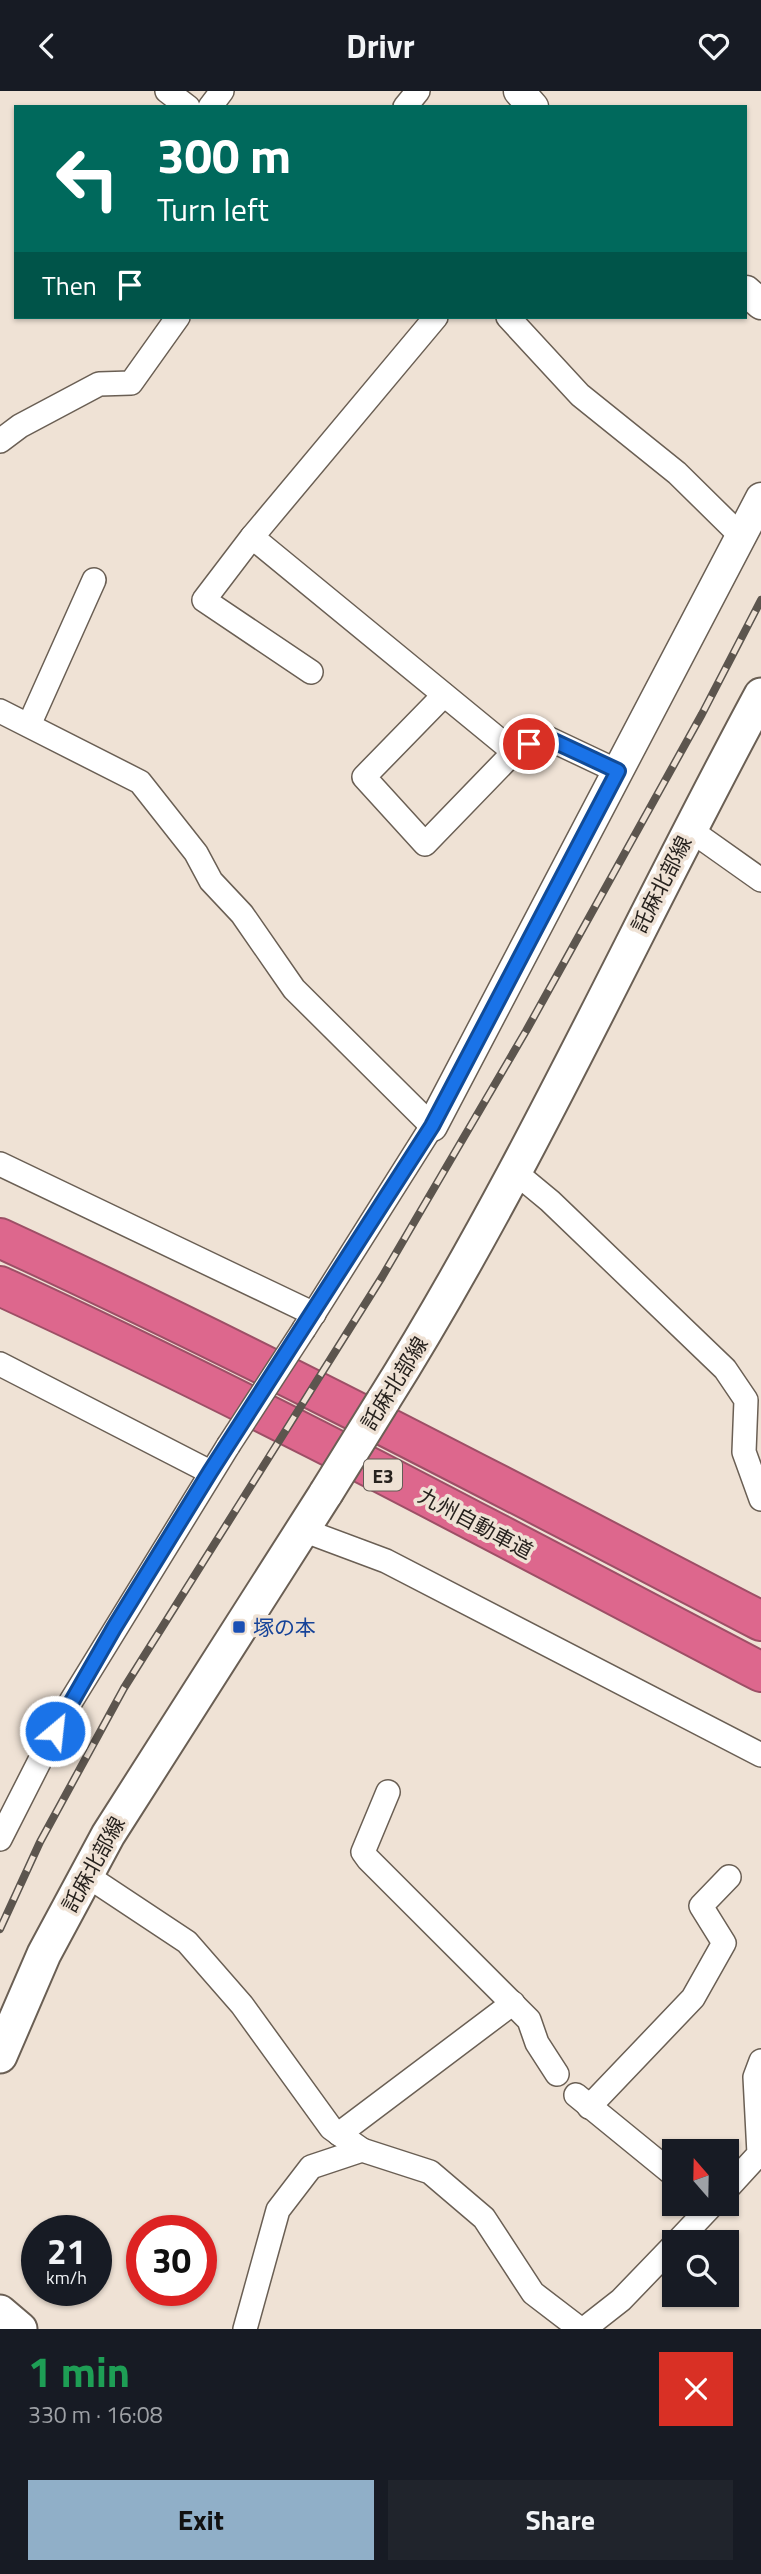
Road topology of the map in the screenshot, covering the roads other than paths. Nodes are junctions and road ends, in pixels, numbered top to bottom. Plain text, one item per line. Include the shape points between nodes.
1 (167, 91) edge
2 (418, 91) edge
3 (519, 91) edge
4 (185, 105) edge
5 (407, 105) edge
6 (531, 105) edge
7 (747, 292) edge
8 (761, 304) edge
9 (177, 319) edge
10 (434, 319) edge
11 (510, 319) edge
12 (0, 440) edge
13 (761, 498) edge
14 (741, 536) junction
15 (252, 537) junction
16 (94, 580) dead end
17 (311, 672) dead end
18 (444, 695) junction
19 (761, 695) edge
20 (0, 711) edge
21 (29, 725) junction
22 (514, 753) junction
23 (618, 771) junction
24 (689, 829) junction
25 (761, 880) edge
26 (432, 1126) junction
27 (0, 1164) edge
28 (515, 1172) junction
29 (0, 1238) edge
30 (0, 1286) edge
31 (309, 1321) junction
32 (0, 1364) edge
33 (210, 1472) junction
34 (761, 1499) edge
35 (303, 1530) junction
36 (761, 1621) edge
37 (761, 1672) edge
38 (761, 1755) edge
39 (388, 1792) dead end
40 (7, 1806) edge
41 (0, 1839) edge
42 (86, 1875) junction
43 (729, 1877) dead end
44 (513, 2003) junction
45 (0, 2056) edge
46 (761, 2061) edge
47 (557, 2074) dead end
48 (339, 2134) junction
49 (362, 2150) junction
50 (760, 2153) edge
51 (662, 2165) edge
52 (739, 2176) edge
53 (699, 2216) edge
54 (687, 2230) edge
55 (662, 2258) edge
56 (0, 2312) edge
57 (20, 2329) edge
58 (245, 2329) edge
59 (582, 2329) edge

1 - 4 street
2 - 5 street
3 - 6 street
7 - 8 street
9 - 12 street via 131,383 99,384
10 - 15 street
11 - 14 street via 580,395 677,473
13 - 14 street
14 - 23 street
15 - 17 street via 204,600
15 - 18 street
16 - 21 street
18 - 22 street
18 - 22 street via 364,777 425,844
19 - 24 main road, 託麻北部線
20 - 21 street
21 - 26 street via 140,782 294,989
22 - 23 street via 543,736
23 - 26 street
24 - 25 street
24 - 28 main road, 託麻北部線
26 - 31 street
27 - 31 street
28 - 34 street via 725,1369 746,1400 744,1452
28 - 35 main road, 託麻北部線, bridge via 433,1320
29 - 36 highway, E3 via 449,1458
30 - 37 highway, 九州自動車道 / E3 via 425,1496
31 - 33 street, bridge
32 - 33 street
33 - 40 street
35 - 38 street via 386,1561
35 - 42 main road, 託麻北部線 via 190,1703
39 - 44 street via 363,1852
40 - 41 street
42 - 45 main road, 託麻北部線 via 44,1954
42 - 48 street via 187,1942 242,2005
43 - 51 street via 701,1906 724,1943 693,1998 582,2101
44 - 47 street via 529,2021
44 - 48 street
46 - 50 street via 755,2077
48 - 49 street
49 - 58 street via 311,2167 278,2210
49 - 59 street via 430,2172 484,2218 533,2293
50 - 52 street
53 - 54 street
55 - 59 street via 621,2300
56 - 57 main road

